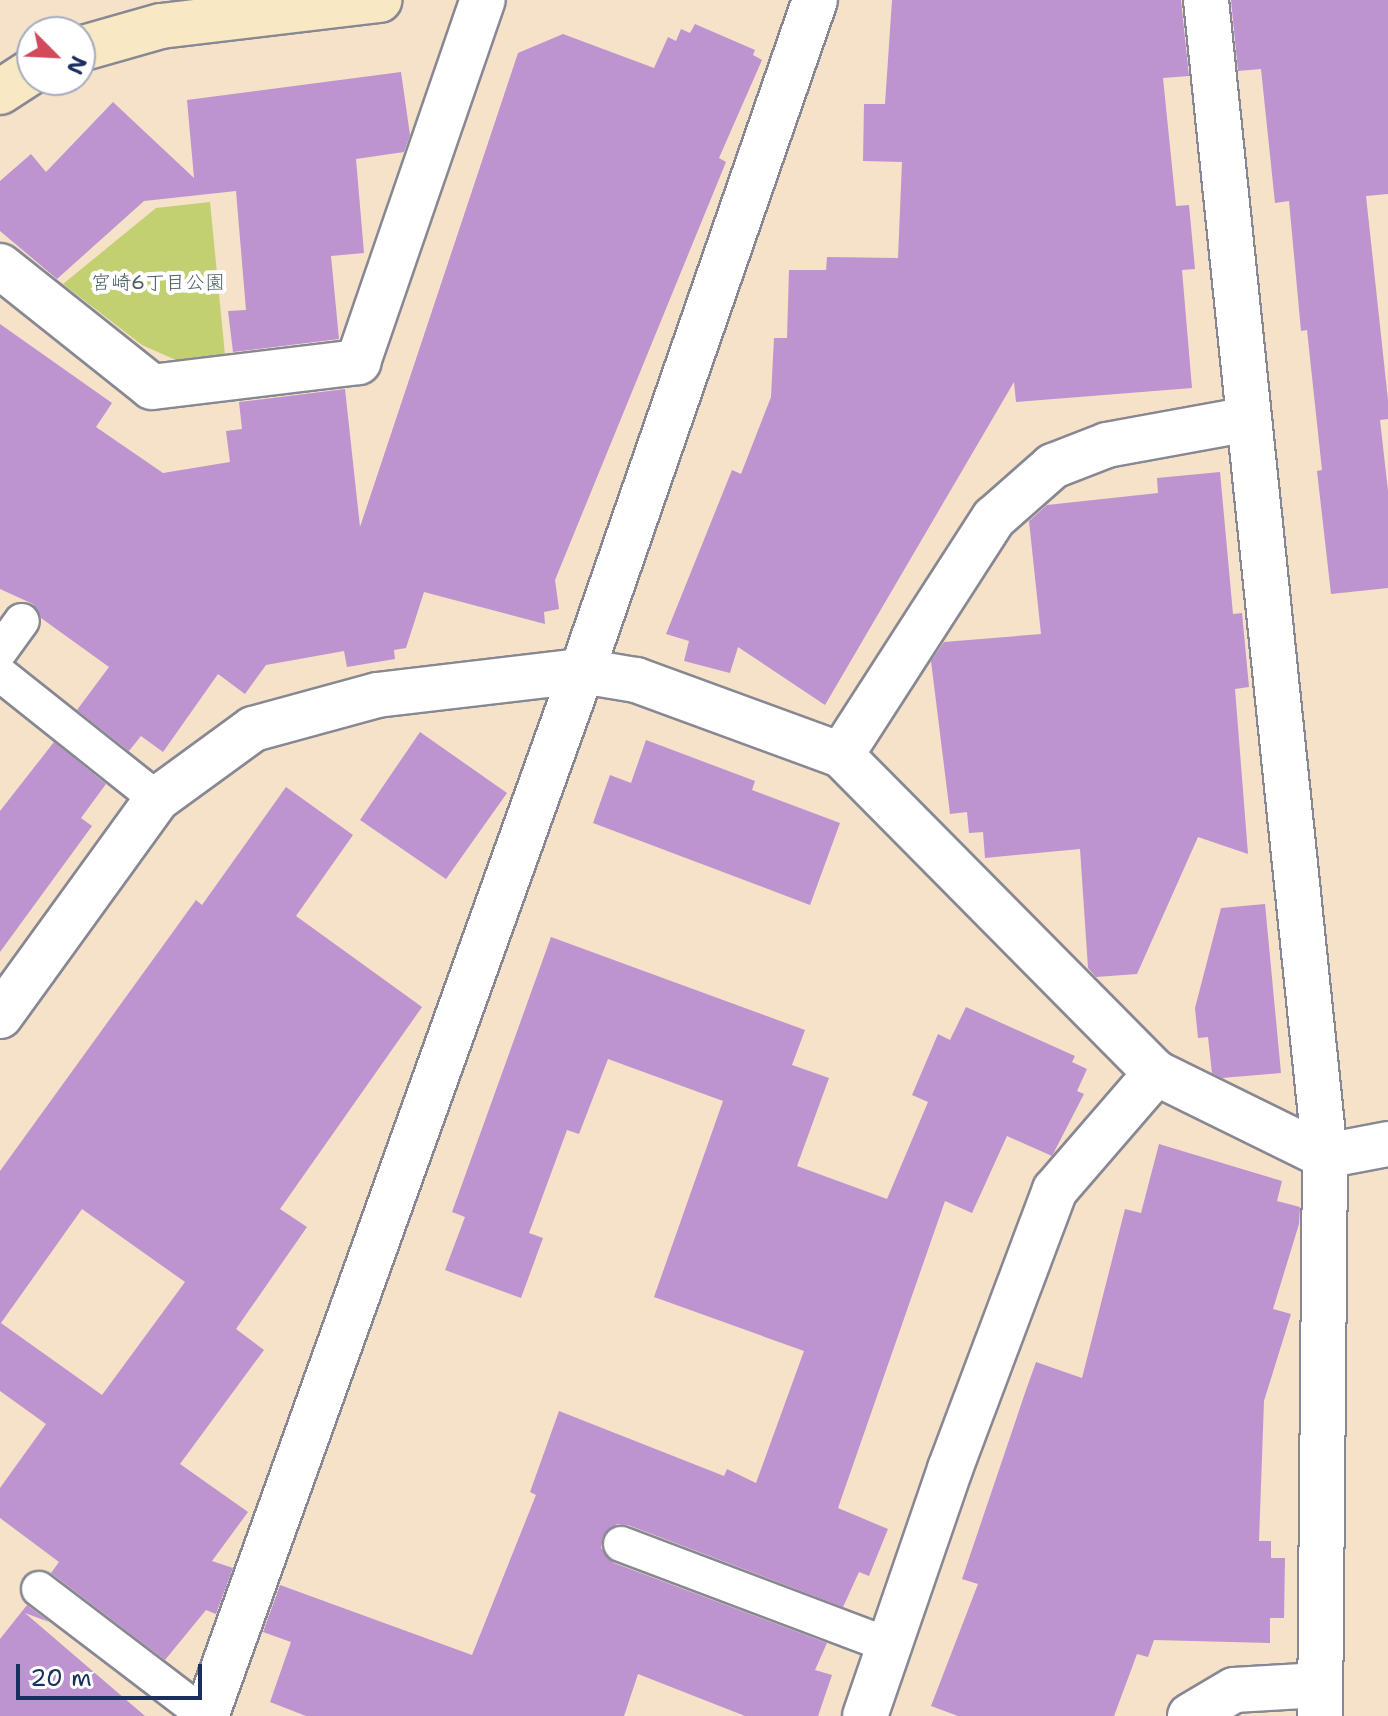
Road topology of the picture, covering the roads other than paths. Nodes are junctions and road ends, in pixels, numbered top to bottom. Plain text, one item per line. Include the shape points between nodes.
1 (379, 0) edge
2 (483, 0) edge
3 (815, 0) edge
4 (1206, 0) edge
5 (96, 44) edge
6 (0, 266) edge
7 (1249, 419) junction
8 (22, 621) dead end
9 (0, 651) edge
10 (582, 671) junction
11 (0, 674) edge
12 (841, 755) junction
13 (157, 799) junction
14 (0, 1016) edge
15 (1156, 1073) junction
16 (1388, 1144) edge
17 (1325, 1156) junction
18 (621, 1544) dead end
19 (39, 1589) dead end
20 (891, 1646) junction
21 (1320, 1700) edge
22 (206, 1716) edge
23 (865, 1716) edge
24 (1190, 1716) edge

1 - 5 street via 161,26
2 - 6 street via 358,362 152,387
3 - 10 street
4 - 7 street
7 - 12 street via 1107,445 1053,466 994,518
7 - 17 street
8 - 9 lane
10 - 12 street via 636,680
10 - 13 street via 377,695 253,729
10 - 22 street
11 - 13 lane
12 - 15 street
13 - 14 street
15 - 17 street
15 - 20 street via 1055,1190 950,1469
16 - 17 street
17 - 21 street
18 - 20 lane
19 - 22 lane
20 - 23 street
21 - 24 street via 1234,1690

